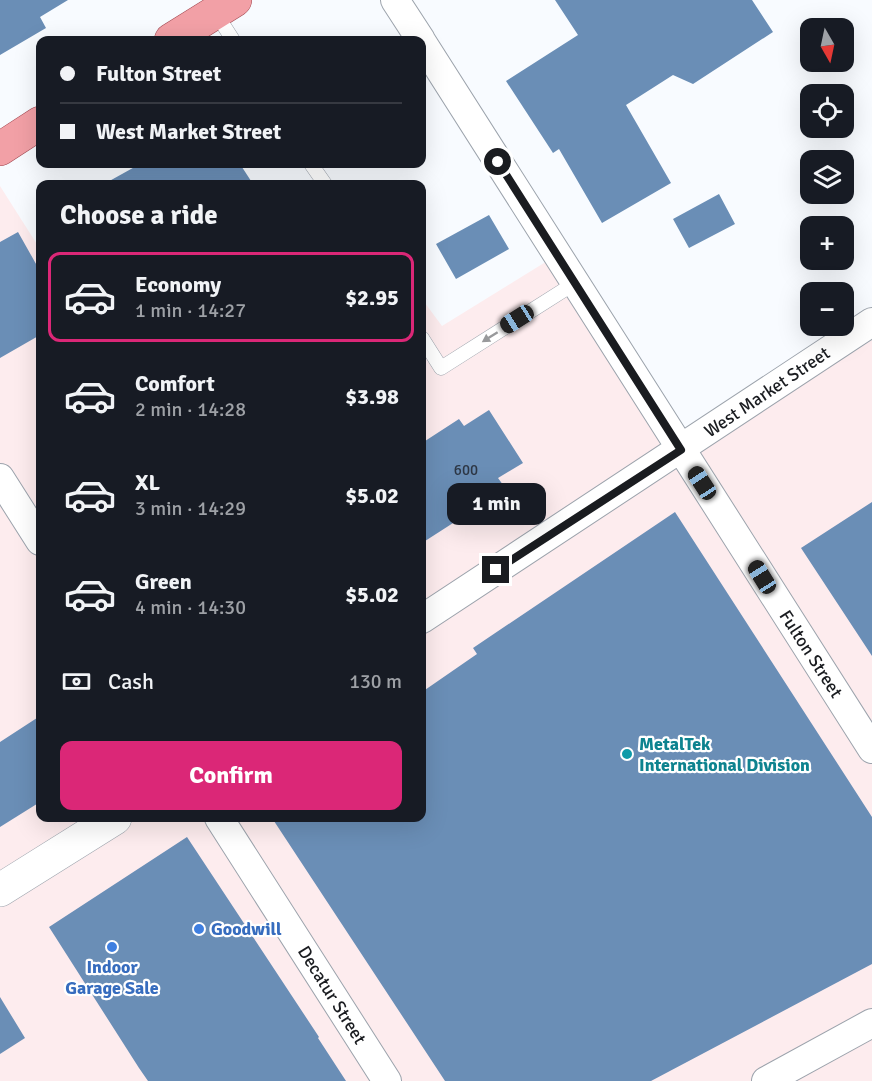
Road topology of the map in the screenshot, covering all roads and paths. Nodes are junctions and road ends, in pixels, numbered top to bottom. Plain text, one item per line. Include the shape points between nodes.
1 (395, 0) edge
2 (225, 6) edge
3 (177, 36) edge
4 (232, 36) edge
5 (418, 36) edge
6 (426, 49) edge
7 (36, 126) edge
8 (0, 148) edge
9 (575, 283) junction
10 (872, 322) edge
11 (426, 344) edge
12 (681, 450) junction
13 (0, 478) edge
14 (36, 535) edge
15 (426, 616) edge
16 (872, 749) edge
17 (110, 822) edge
18 (222, 822) edge
19 (0, 890) edge
20 (872, 1023) edge
21 (387, 1081) edge
22 (766, 1081) edge

1 - 5 street, Fulton Street
2 - 3 main road
2 - 4 lane
6 - 9 street, Fulton Street
7 - 8 main road
9 -> 11 lane via 441,368
9 - 12 street, Fulton Street
10 - 12 street, West Market Street
12 - 15 street, West Market Street
12 - 16 street, Fulton Street
13 - 14 street
17 - 19 street
18 - 21 street, Decatur Street
20 - 22 street

